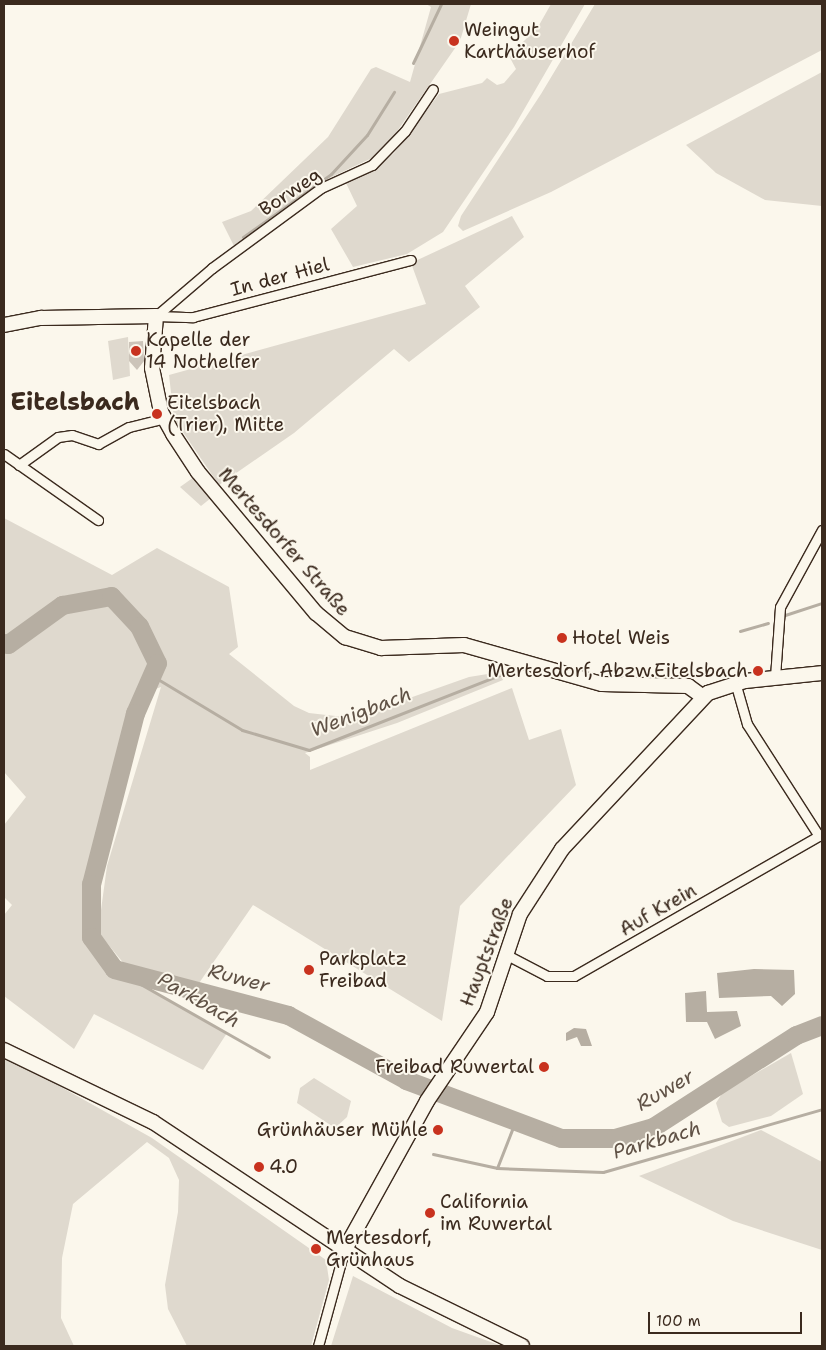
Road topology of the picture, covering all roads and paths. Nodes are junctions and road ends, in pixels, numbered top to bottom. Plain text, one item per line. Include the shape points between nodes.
1 (433, 89) dead end
2 (411, 260) dead end
3 (156, 316) junction
4 (4, 325) edge
5 (164, 418) junction
6 (4, 454) edge
7 (19, 464) junction
8 (98, 520) dead end
9 (822, 530) edge
10 (822, 673) edge
11 (775, 677) junction
12 (735, 682) junction
13 (703, 697) junction
14 (821, 835) edge
15 (505, 954) junction
16 (4, 1050) edge
17 (344, 1251) junction
18 (318, 1346) edge
19 (522, 1346) edge

1 - 3 street, Borweg via 405,131 372,165 321,188 212,268
2 - 3 street, In der Hiel via 193,317
3 - 4 street via 41,318
3 - 5 street, Mertesdorfer Straße via 152,368
5 - 7 street via 129,427 98,444 72,435 58,437
5 - 13 street, Mertesdorfer Straße via 204,479 320,617 341,635 381,648 464,646 612,686 688,686
6 - 7 street
7 - 8 street
9 - 11 street via 780,607
10 - 11 street, Hauptstraße
11 - 12 street, Hauptstraße
12 - 13 street, Hauptstraße
12 - 14 street via 747,724
13 - 15 street, Hauptstraße via 548,866 520,914
14 - 15 street, Auf Krein via 574,976 546,976
15 - 17 street, Hauptstraße via 487,1012 427,1101
16 - 17 street via 153,1122
17 - 18 street
17 - 19 street via 460,1318

